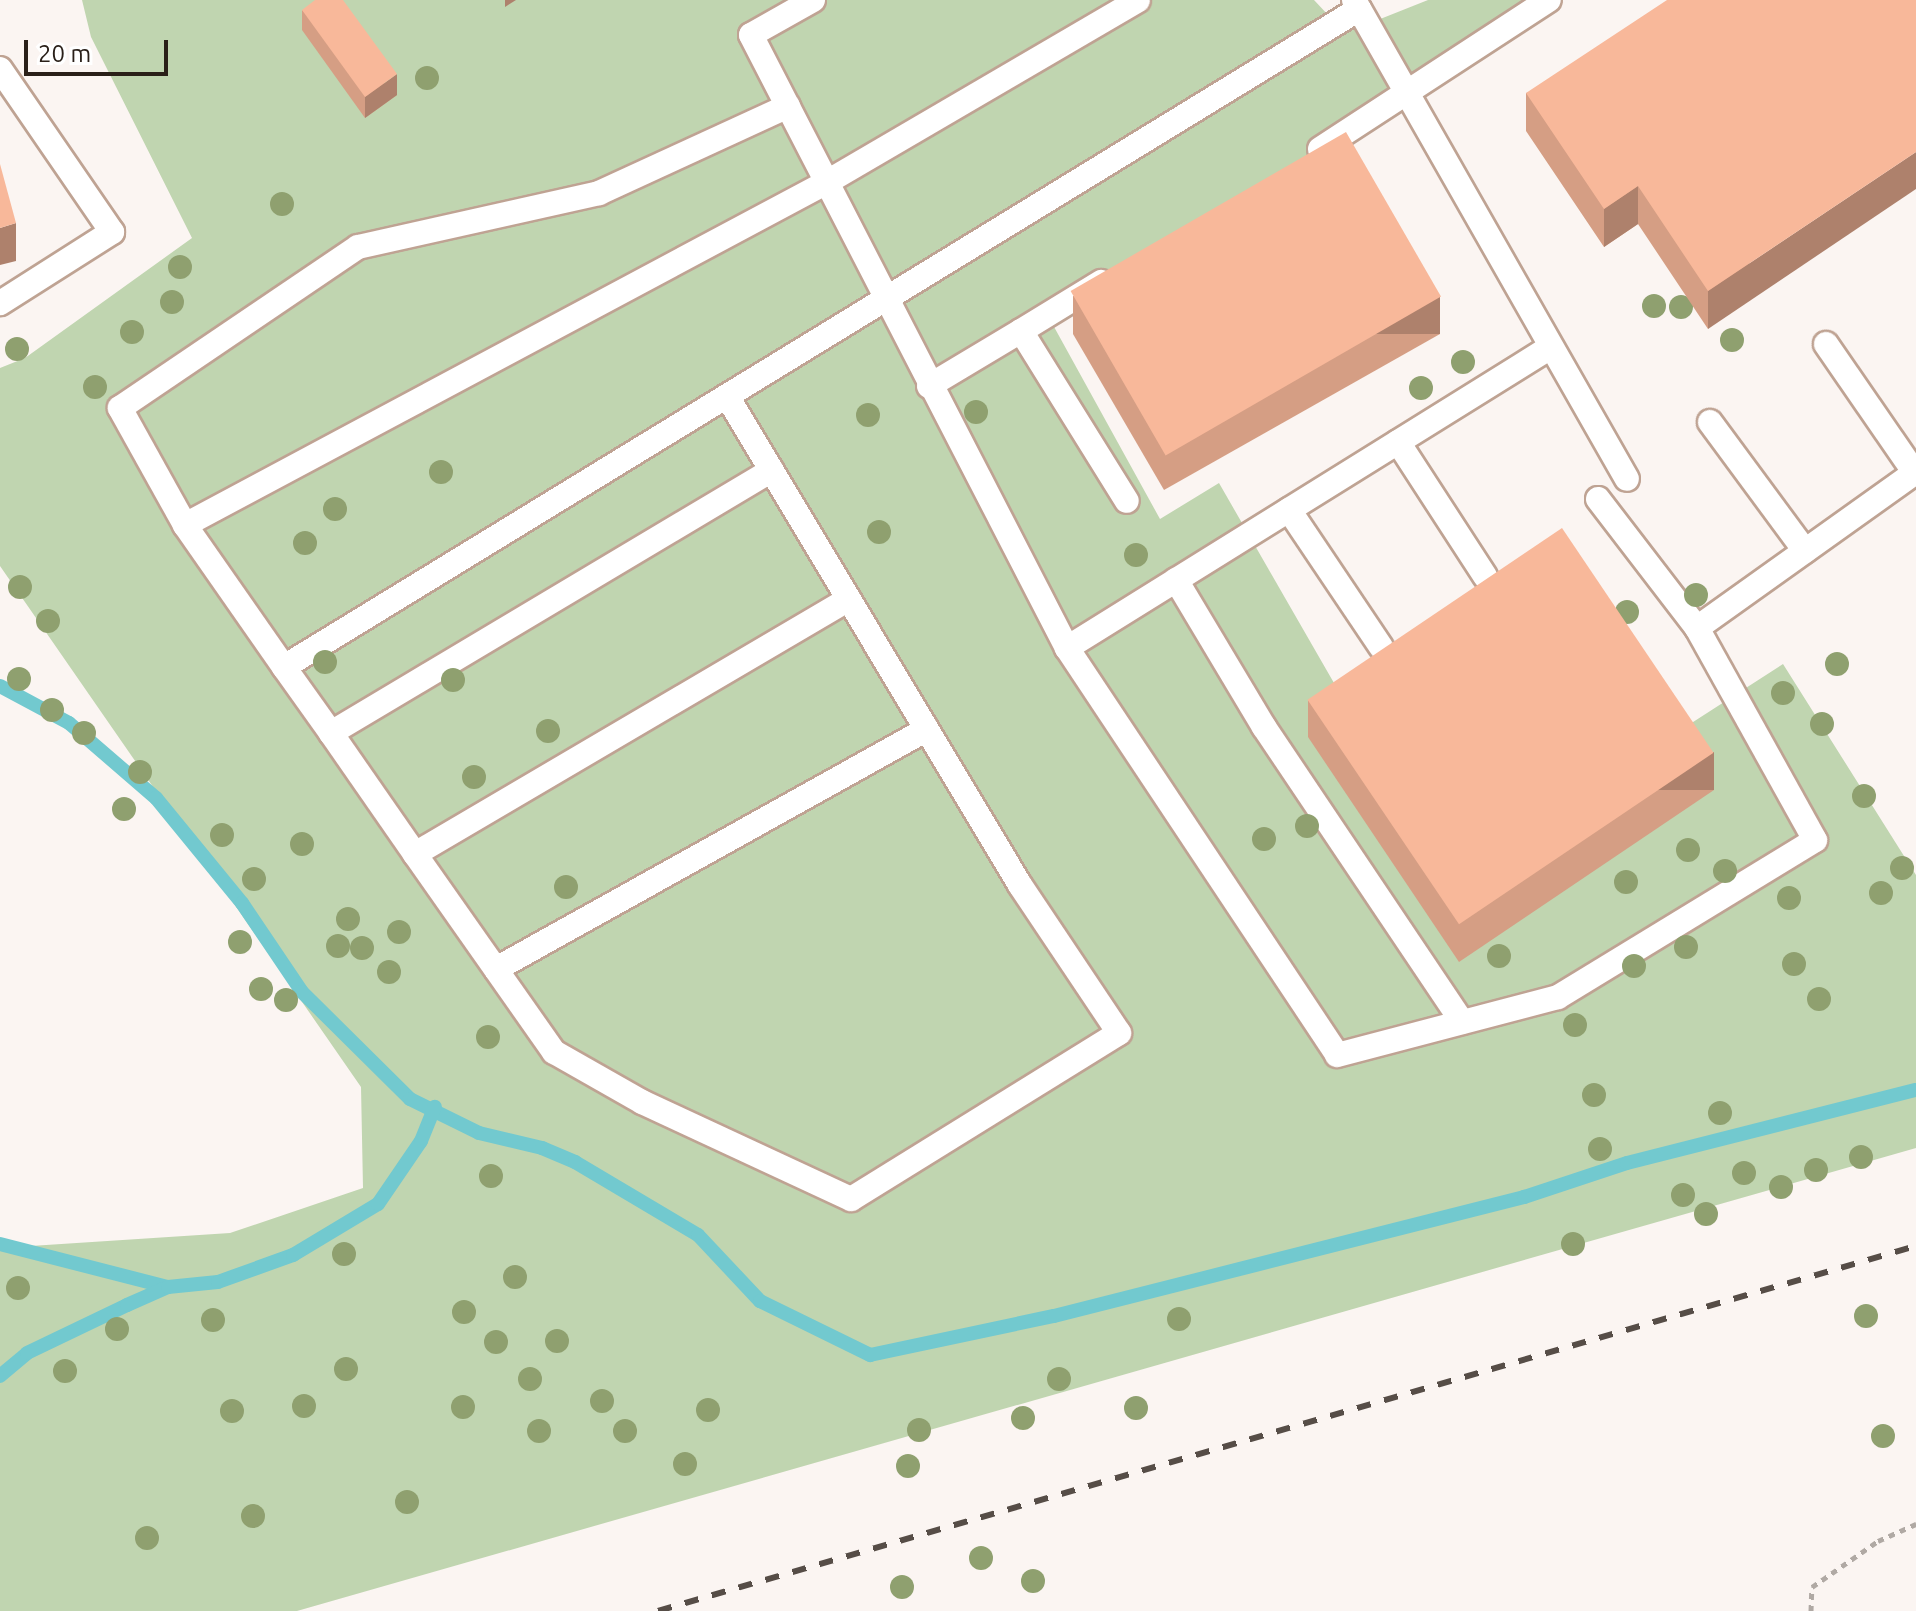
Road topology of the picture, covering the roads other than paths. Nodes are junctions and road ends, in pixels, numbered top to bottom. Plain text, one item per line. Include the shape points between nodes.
1 (813, 0) edge
2 (1138, 0) edge
3 (1549, 0) edge
4 (1357, 5) edge
5 (0, 69) edge
6 (1407, 96) junction
7 (788, 106) junction
8 (1301, 161) edge
9 (827, 182) junction
10 (1128, 266) edge
11 (888, 302) junction
12 (0, 303) edge
13 (1021, 331) junction
14 (1826, 344) dead end
15 (1549, 348) junction
16 (929, 386) junction
17 (727, 396) junction
18 (1710, 422) dead end
19 (1398, 442) junction
20 (772, 470) junction
21 (1916, 472) edge
22 (1627, 479) dead end
23 (1598, 499) dead end
24 (1127, 501) dead end
25 (1289, 510) junction
26 (185, 525) junction
27 (1805, 551) junction
28 (1485, 576) edge
29 (1176, 580) junction
30 (849, 599) junction
31 (1697, 628) junction
32 (1381, 647) edge
33 (1067, 648) junction
34 (284, 667) junction
35 (927, 729) junction
36 (331, 733) junction
37 (415, 854) junction
38 (496, 969) junction
39 (1462, 1022) junction

1 - 7 lane via 751,35
2 - 9 lane
3 - 6 lane
4 - 6 lane
4 - 11 lane
5 - 12 lane via 112,232
6 - 8 lane
6 - 15 lane
7 - 9 lane
7 - 26 lane via 599,193 358,247 120,408
9 - 11 lane
9 - 26 lane
10 - 13 lane
11 - 16 lane
11 - 17 lane
13 - 16 lane
13 - 24 lane
14 - 21 lane
15 - 19 lane
15 - 22 lane
16 - 33 lane
17 - 20 lane
17 - 34 lane
18 - 27 lane
19 - 25 lane
19 - 28 lane
20 - 30 lane
20 - 36 lane
21 - 27 lane
23 - 31 lane
25 - 29 lane
25 - 32 lane
26 - 34 lane
27 - 31 lane
29 - 33 lane
29 - 39 lane via 1264,727
30 - 35 lane
30 - 37 lane
31 - 39 lane via 1815,840 1558,997
33 - 39 lane via 1337,1055
34 - 36 lane
35 - 38 lane
35 - 38 lane via 1020,885 1119,1033 851,1199 642,1102 554,1052
36 - 37 lane
37 - 38 lane

